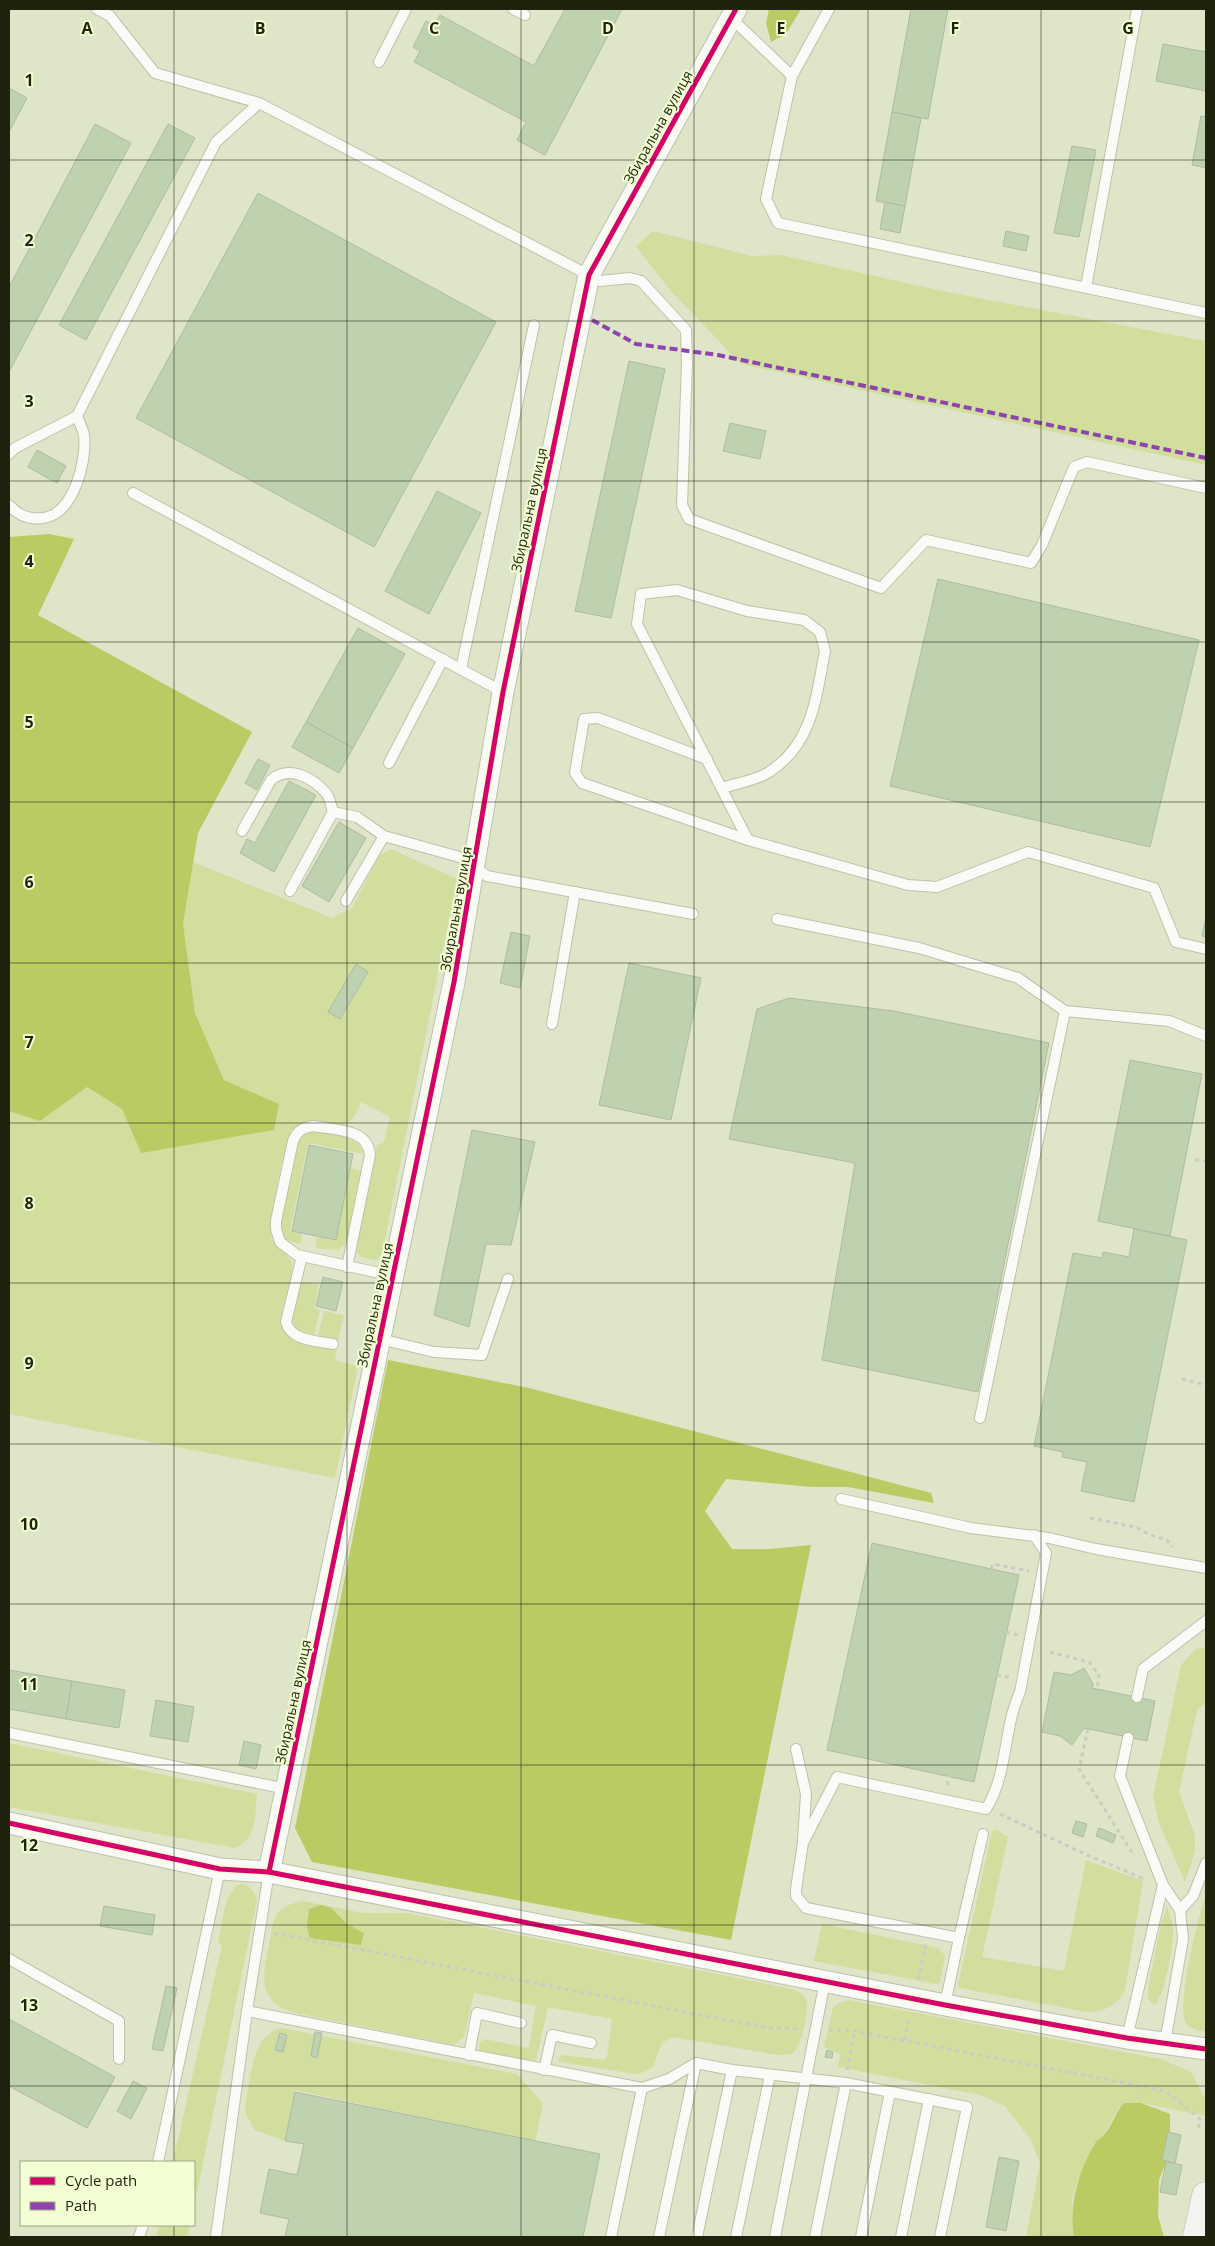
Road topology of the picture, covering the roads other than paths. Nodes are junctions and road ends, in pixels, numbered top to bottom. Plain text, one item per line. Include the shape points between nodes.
1 (97, 9) edge
2 (406, 9) edge
3 (513, 9) edge
4 (829, 9) edge
5 (1137, 9) edge
6 (733, 14) edge
7 (525, 15) dead end
8 (379, 62) dead end
9 (792, 76) junction
10 (259, 103) junction
11 (589, 275) junction
12 (1086, 287) junction
13 (1206, 313) edge
14 (534, 325) dead end
15 (77, 416) junction
16 (9, 454) edge
17 (1206, 488) edge
18 (133, 494) dead end
19 (9, 505) edge
20 (443, 659) junction
21 (461, 669) junction
22 (503, 692) junction
23 (707, 760) junction
24 (389, 763) dead end
25 (722, 788) junction
26 (333, 812) junction
27 (242, 831) dead end
28 (384, 836) junction
29 (748, 840) junction
30 (475, 866) junction
31 (290, 891) dead end
32 (575, 892) junction
33 (346, 901) dead end
34 (693, 914) dead end
35 (777, 919) dead end
36 (1206, 949) edge
37 (1065, 1011) junction
38 (552, 1024) dead end
39 (1206, 1036) edge
40 (302, 1256) junction
41 (347, 1267) junction
42 (393, 1276) junction
43 (508, 1279) dead end
44 (380, 1339) junction
45 (332, 1344) dead end
46 (980, 1418) dead end
47 (841, 1499) dead end
48 (1034, 1536) junction
49 (1206, 1568) edge
50 (1204, 1627) edge
51 (1137, 1697) dead end
52 (9, 1734) edge
53 (1128, 1738) dead end
54 (796, 1749) dead end
55 (287, 1789) junction
56 (10, 1826) edge
57 (983, 1834) dead end
58 (803, 1843) junction
59 (1206, 1863) edge
60 (220, 1868) junction
61 (270, 1872) junction
62 (1163, 1885) junction
63 (1180, 1910) junction
64 (959, 1938) junction
65 (9, 1959) edge
66 (825, 1981) junction
67 (945, 2005) junction
68 (247, 2011) junction
69 (521, 2023) dead end
70 (1127, 2038) junction
71 (591, 2043) dead end
72 (1165, 2043) junction
73 (1206, 2049) edge
74 (469, 2055) junction
75 (119, 2059) dead end
76 (696, 2062) junction
77 (544, 2070) junction
78 (732, 2070) junction
79 (770, 2075) junction
80 (806, 2079) junction
81 (846, 2083) junction
82 (642, 2088) junction
83 (890, 2092) junction
84 (929, 2099) junction
85 (158, 2161) edge
86 (1206, 2196) edge
87 (216, 2237) edge
88 (611, 2237) edge
89 (659, 2237) edge
90 (697, 2237) edge
91 (736, 2237) edge
92 (775, 2237) edge
93 (815, 2237) edge
94 (861, 2237) edge
95 (901, 2237) edge
96 (940, 2237) edge
97 (1198, 2237) edge

1 - 10 lane via 110,16 154,73
2 - 8 lane
3 - 7 lane
4 - 9 lane
5 - 12 lane
6 - 9 lane
6 - 11 street, Збиральна вулиця
9 - 12 lane via 766,199 778,223
10 - 11 lane
10 - 15 lane via 216,142
11 - 17 lane via 600,281 630,278 641,282 686,330 688,364 682,505 689,519 881,588 926,540 1031,563 1046,536 1074,467 1087,462
11 - 22 street, Збиральна вулиця
12 - 13 lane
14 - 21 lane
15 - 16 lane
15 - 19 lane via 84,434 81,471 67,505 48,517 37,519 25,517
18 - 20 lane
20 - 21 lane
20 - 24 lane
21 - 22 lane
22 - 30 street, Збиральна вулиця
23 - 25 lane
23 - 25 lane via 637,624 641,594 677,590 747,611 804,620 813,625 824,641 825,651 809,726 792,753 768,773
23 - 29 lane via 598,718 584,719 575,773 582,783
25 - 29 lane
26 - 27 lane via 327,794 299,774 284,772 271,780
26 - 28 lane via 357,817
26 - 31 lane
28 - 30 lane via 464,858
28 - 33 lane
29 - 36 lane via 908,885 937,887 1028,852 1154,888 1176,942
30 - 32 lane via 487,876
30 - 42 street, Збиральна вулиця
32 - 34 lane
32 - 38 lane
35 - 37 lane via 920,948 1018,978
37 - 39 lane via 1169,1022
37 - 46 lane
40 - 41 lane
40 - 41 lane via 280,1242 276,1229 295,1135 312,1126 359,1135 370,1146 370,1155
40 - 45 lane via 286,1322 298,1336
41 - 42 lane
42 - 44 street, Збиральна вулиця
43 - 44 lane via 482,1356 434,1352
44 - 55 street, Збиральна вулиця
47 - 48 lane via 971,1528
48 - 49 lane
48 - 58 lane via 1046,1553 1020,1692 1013,1707 995,1795 986,1809 837,1777
50 - 51 lane via 1143,1669
52 - 55 lane
53 - 62 lane via 1120,1776
54 - 58 lane via 806,1794
55 - 61 street, Збиральна вулиця
56 - 60 street
57 - 64 lane
58 - 64 lane via 796,1896 806,1908
59 - 63 lane via 1193,1896
60 - 61 street
60 - 85 lane
61 - 66 street
61 - 68 lane
62 - 63 lane
62 - 70 lane
63 - 72 lane via 1182,1939
64 - 67 lane
65 - 75 lane via 119,2021
66 - 67 street
66 - 80 lane
67 - 70 street
68 - 74 lane
68 - 87 lane
69 - 74 lane via 477,2013
70 - 72 street
71 - 77 lane via 552,2035
72 - 73 street
74 - 77 lane
76 - 78 lane
76 - 82 lane via 669,2079
76 - 89 lane
77 - 82 lane
78 - 79 lane
78 - 90 lane
79 - 80 lane
79 - 91 lane
80 - 81 lane
80 - 92 lane
81 - 83 lane
81 - 93 lane
82 - 88 lane
83 - 84 lane
83 - 94 lane
84 - 95 lane
84 - 96 lane via 967,2107
86 - 97 main road

